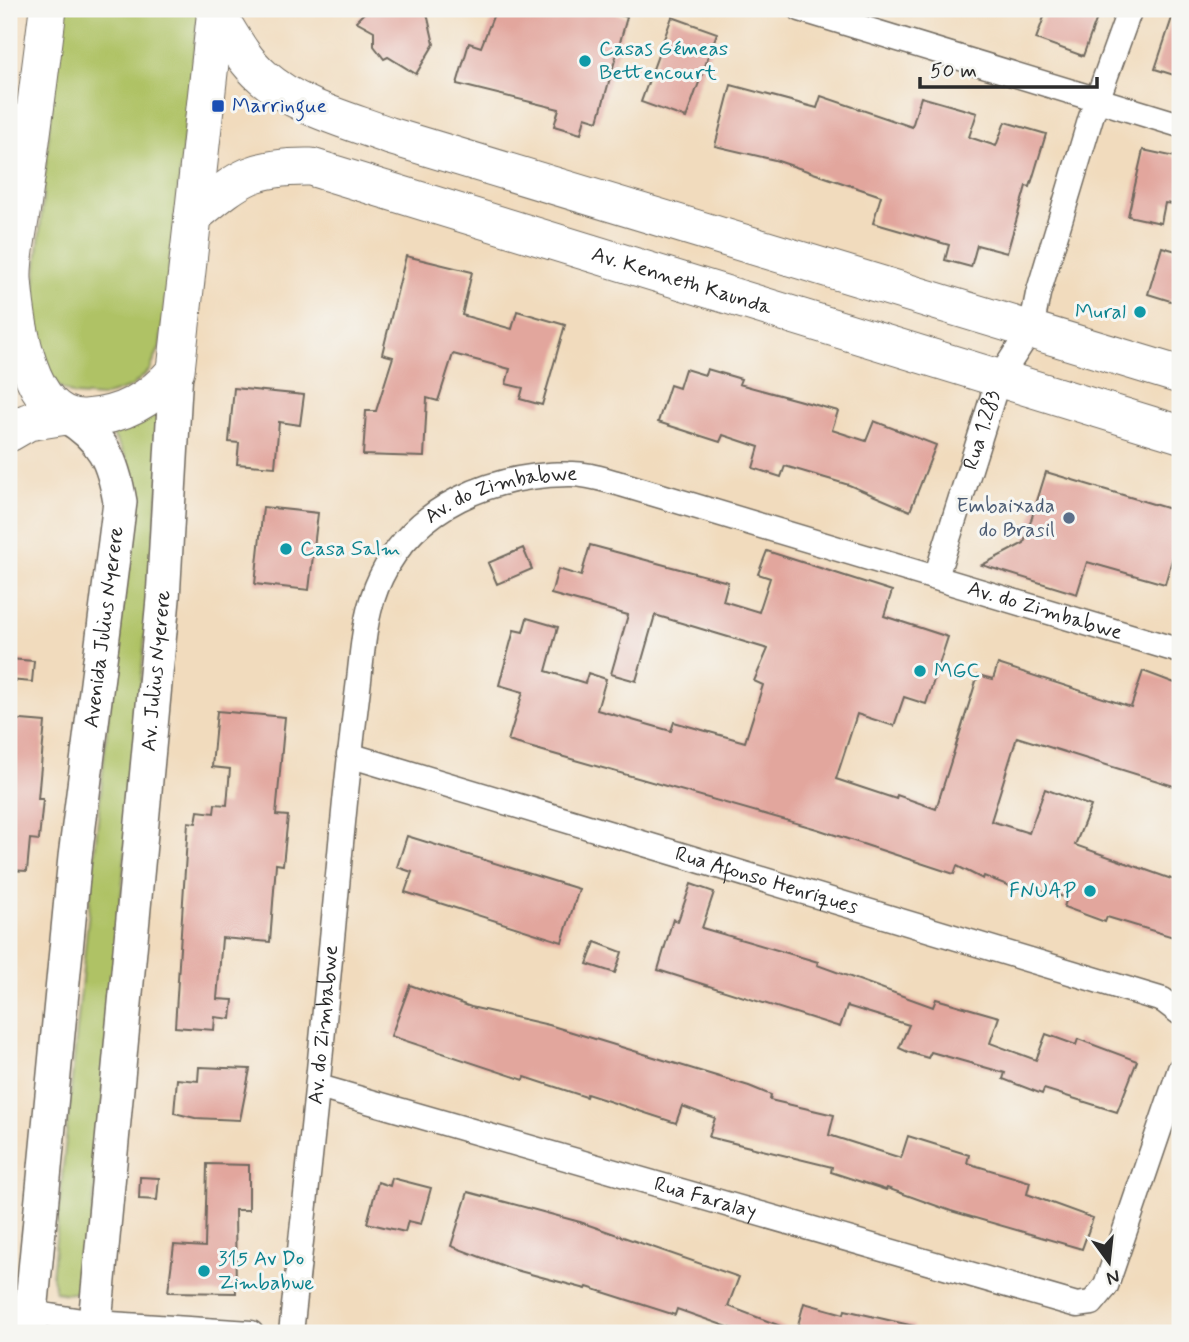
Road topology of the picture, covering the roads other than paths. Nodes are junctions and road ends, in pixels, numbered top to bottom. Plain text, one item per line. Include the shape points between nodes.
1 (48, 9) edge
2 (800, 9) edge
3 (1130, 9) edge
4 (216, 10) edge
5 (1099, 101) junction
6 (1180, 125) edge
7 (193, 216) junction
8 (11, 284) edge
9 (1031, 330) junction
10 (176, 370) junction
11 (1180, 375) edge
12 (998, 380) junction
13 (66, 416) junction
14 (9, 433) edge
15 (1180, 434) edge
16 (936, 577) junction
17 (1180, 651) edge
18 (349, 755) junction
19 (1180, 1013) edge
20 (1180, 1069) edge
21 (319, 1087) junction
22 (30, 1323) edge
23 (95, 1328) edge
24 (251, 1333) edge
25 (291, 1333) edge

1 - 8 main road
2 - 5 street
3 - 5 street
4 - 7 main road, Av. Julius Nyerere
4 - 9 main road via 242,54 262,76 287,95 346,119
5 - 6 street
5 - 9 street
7 - 10 main road, Av. Julius Nyerere
7 - 12 main road, Av. Kenneth Kaunda via 246,175 277,166 311,167
8 - 13 main road via 30,371 40,392
9 - 11 main road
9 - 12 street, Rua 1.283
10 - 13 main road via 160,390 137,406 84,419
10 - 23 main road, Av. Julius Nyerere via 163,599
12 - 15 main road, Av. Kenneth Kaunda
12 - 16 street, Rua 1.283
13 - 14 main road via 28,422
13 - 22 main road, Avenida Julius Nyerere via 96,438 114,467 120,502 75,857
16 - 17 street, Av. do Zimbabwe
16 - 18 street, Av. do Zimbabwe via 572,473 510,480 468,492 438,509 410,535 381,576 368,610
18 - 19 street, Rua Afonso Henriques via 1163,1000
18 - 21 street, Av. do Zimbabwe
20 - 21 street, Rua Faralay via 1106,1286 1092,1303 1077,1305
21 - 25 street, Av. do Zimbabwe
22 - 23 street
23 - 24 street

